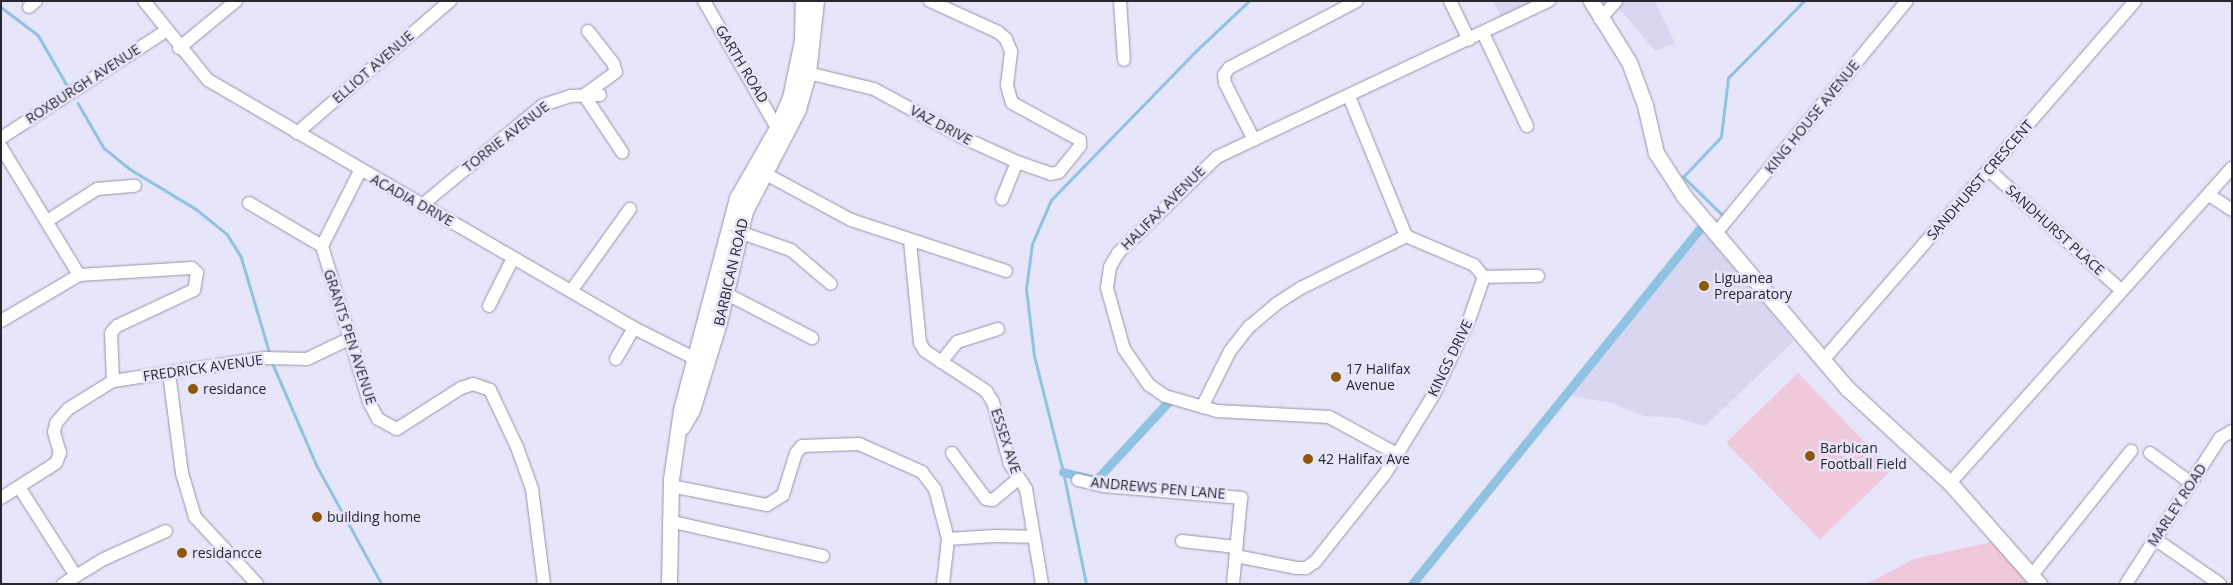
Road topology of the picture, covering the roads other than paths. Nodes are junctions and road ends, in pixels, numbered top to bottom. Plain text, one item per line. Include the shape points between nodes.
1 (144, 1) edge
2 (236, 1) edge
3 (450, 1) edge
4 (704, 1) edge
5 (803, 1) edge
6 (816, 1) edge
7 (930, 1) edge
8 (1120, 1) edge
9 (1357, 1) edge
10 (1450, 1) edge
11 (1549, 1) edge
12 (1591, 1) edge
13 (1616, 1) edge
14 (1907, 1) edge
15 (2135, 1) edge
16 (1600, 19) junction
17 (166, 31) junction
18 (588, 31) dead end
19 (1483, 33) junction
20 (1469, 40) junction
21 (179, 48) junction
22 (1124, 60) dead end
23 (808, 73) junction
24 (584, 95) junction
25 (600, 95) dead end
26 (1349, 96) junction
27 (1527, 126) dead end
28 (777, 128) junction
29 (297, 133) junction
30 (1, 138) edge
31 (1254, 140) junction
32 (1, 147) edge
33 (622, 152) dead end
34 (1017, 162) junction
35 (2232, 168) edge
36 (1989, 170) junction
37 (360, 171) junction
38 (764, 173) junction
39 (135, 186) dead end
40 (2208, 195) junction
41 (1002, 199) dead end
42 (249, 203) dead end
43 (422, 205) junction
44 (630, 209) dead end
45 (2232, 210) edge
46 (47, 221) junction
47 (739, 232) junction
48 (1718, 232) junction
49 (1406, 236) junction
50 (910, 241) junction
51 (322, 246) junction
52 (513, 258) junction
53 (1006, 271) dead end
54 (79, 274) junction
55 (1538, 276) dead end
56 (1484, 278) junction
57 (831, 284) dead end
58 (2121, 290) junction
59 (571, 291) junction
60 (727, 294) junction
61 (489, 306) dead end
62 (1, 321) edge
63 (634, 328) junction
64 (998, 329) dead end
65 (812, 338) dead end
66 (350, 339) junction
67 (616, 358) dead end
68 (1824, 359) junction
69 (702, 362) junction
70 (941, 362) junction
71 (169, 373) junction
72 (113, 381) junction
73 (1202, 407) junction
74 (2232, 432) edge
75 (2130, 451) dead end
76 (952, 453) dead end
77 (2150, 453) dead end
78 (1398, 454) junction
79 (1018, 479) junction
80 (1078, 480) dead end
81 (1950, 483) junction
82 (2191, 483) junction
83 (671, 486) junction
84 (19, 487) junction
85 (1, 498) edge
86 (669, 521) junction
87 (166, 531) dead end
88 (1033, 537) junction
89 (948, 539) junction
90 (2155, 539) junction
91 (1182, 541) dead end
92 (1236, 552) junction
93 (823, 556) dead end
94 (76, 576) junction
95 (2036, 579) edge
96 (64, 584) edge
97 (257, 584) edge
98 (544, 584) edge
99 (669, 584) edge
100 (943, 584) edge
101 (1042, 584) edge
102 (1233, 584) edge
103 (2126, 584) edge
104 (2220, 584) edge

1 - 17 street, ACADIA DRIVE
2 - 21 street
3 - 29 street, ELLIOT AVENUE
4 - 28 street, GARTH ROAD
5 - 28 main road, BARBICAN ROAD via 802,40 796,71
6 - 23 main road, BARBICAN ROAD
7 - 34 street, VAZ DRIVE via 998,32 1006,39 1011,50 1008,95 1012,103 1079,138 1080,146 1059,172 1051,174
8 - 22 street
9 - 31 street via 1229,68 1224,75 1225,83
10 - 20 street
11 - 19 street, HALIFAX AVENUE
12 - 16 main road
13 - 16 street
14 - 48 street, KING HOUSE AVENUE
15 - 36 street, SANDHURST CRESCENT
16 - 48 main road via 1629,62 1645,104 1656,153 1684,196
17 - 21 street, ACADIA DRIVE
17 - 30 street, ROXBURGH AVENUE
18 - 24 street via 613,63 616,72
19 - 20 street, HALIFAX AVENUE
19 - 27 street
20 - 26 street, HALIFAX AVENUE
21 - 29 street, ACADIA DRIVE via 208,80
23 - 34 street, VAZ DRIVE via 874,88 962,137
23 - 38 main road, BARBICAN ROAD via 789,130
24 - 25 street, TORRIE AVENUE
24 - 33 street
24 - 43 street, TORRIE AVENUE via 543,105
26 - 31 street, HALIFAX AVENUE
26 - 49 street
28 - 69 main road, BARBICAN ROAD via 737,198
29 - 37 street, ACADIA DRIVE
31 - 73 street, HALIFAX AVENUE via 1204,167 1118,253 1110,267 1107,288 1124,349 1138,371 1149,385 1165,396
32 - 46 street
34 - 41 street
35 - 40 street
36 - 58 street, SANDHURST PLACE
36 - 68 street, SANDHURST CRESCENT
37 - 43 street, ACADIA DRIVE
37 - 51 street
38 - 47 main road, BARBICAN ROAD via 753,192
38 - 50 street via 851,220
39 - 46 street via 97,188
40 - 45 street
40 - 58 street
42 - 51 street
43 - 52 street, ACADIA DRIVE
44 - 59 street
46 - 54 street
47 - 57 street via 791,250
47 - 60 main road, BARBICAN ROAD
48 - 68 main road
49 - 56 street via 1474,265
49 - 73 street via 1301,288 1276,304 1230,351
50 - 53 street
50 - 70 street, ESSEX AVE via 920,343 925,351
51 - 66 street, GRANTS PEN AVENUE
52 - 59 street, ACADIA DRIVE
52 - 61 street
54 - 62 street
54 - 72 street via 192,268 197,273 194,290 117,326 111,333
55 - 56 street
56 - 78 street, KINGS DRIVE via 1470,320 1446,370
58 - 81 street
59 - 63 street, ACADIA DRIVE
60 - 65 street
60 - 69 main road, BARBICAN ROAD
63 - 67 street
63 - 69 street, ACADIA DRIVE
64 - 70 street via 977,333 957,342
66 - 71 street, FREDRICK AVENUE via 307,359 270,358
66 - 98 street, GRANTS PEN AVENUE via 369,402 378,419 390,428 397,429 461,388 473,384 490,390 517,447 532,490
68 - 81 main road via 1866,406
69 - 83 main road, BARBICAN ROAD via 692,410 680,431
70 - 79 street, ESSEX AVE via 990,396
71 - 72 street, FREDRICK AVENUE
71 - 97 street via 182,472 195,517
72 - 84 street via 68,409 56,423 54,432 60,453 56,463
73 - 78 street, HALIFAX AVENUE via 1217,411 1328,418
74 - 82 street, MARLEY ROAD via 2220,438
75 - 95 street
76 - 79 street via 986,499 993,500
77 - 82 street
78 - 92 street, KINGS DRIVE via 1352,517 1315,562 1306,568
79 - 88 street, ESSEX AVE via 1026,489
80 - 92 street, ANDREWS PEN LANE via 1104,486 1236,495 1242,504
81 - 95 main road
82 - 90 street, MARLEY ROAD
83 - 86 main road, BARBICAN ROAD
83 - 89 street via 767,505 783,495 788,486 798,449 812,444 859,444 922,472 935,489
84 - 85 street
84 - 94 street
86 - 93 street
86 - 99 main road, BARBICAN ROAD
87 - 94 street
88 - 89 street
88 - 101 street, ESSEX AVE
89 - 100 street
90 - 103 street, MARLEY ROAD
90 - 104 street
91 - 92 street, KINGS DRIVE
92 - 102 street, ANDREWS PEN LANE
94 - 96 street

